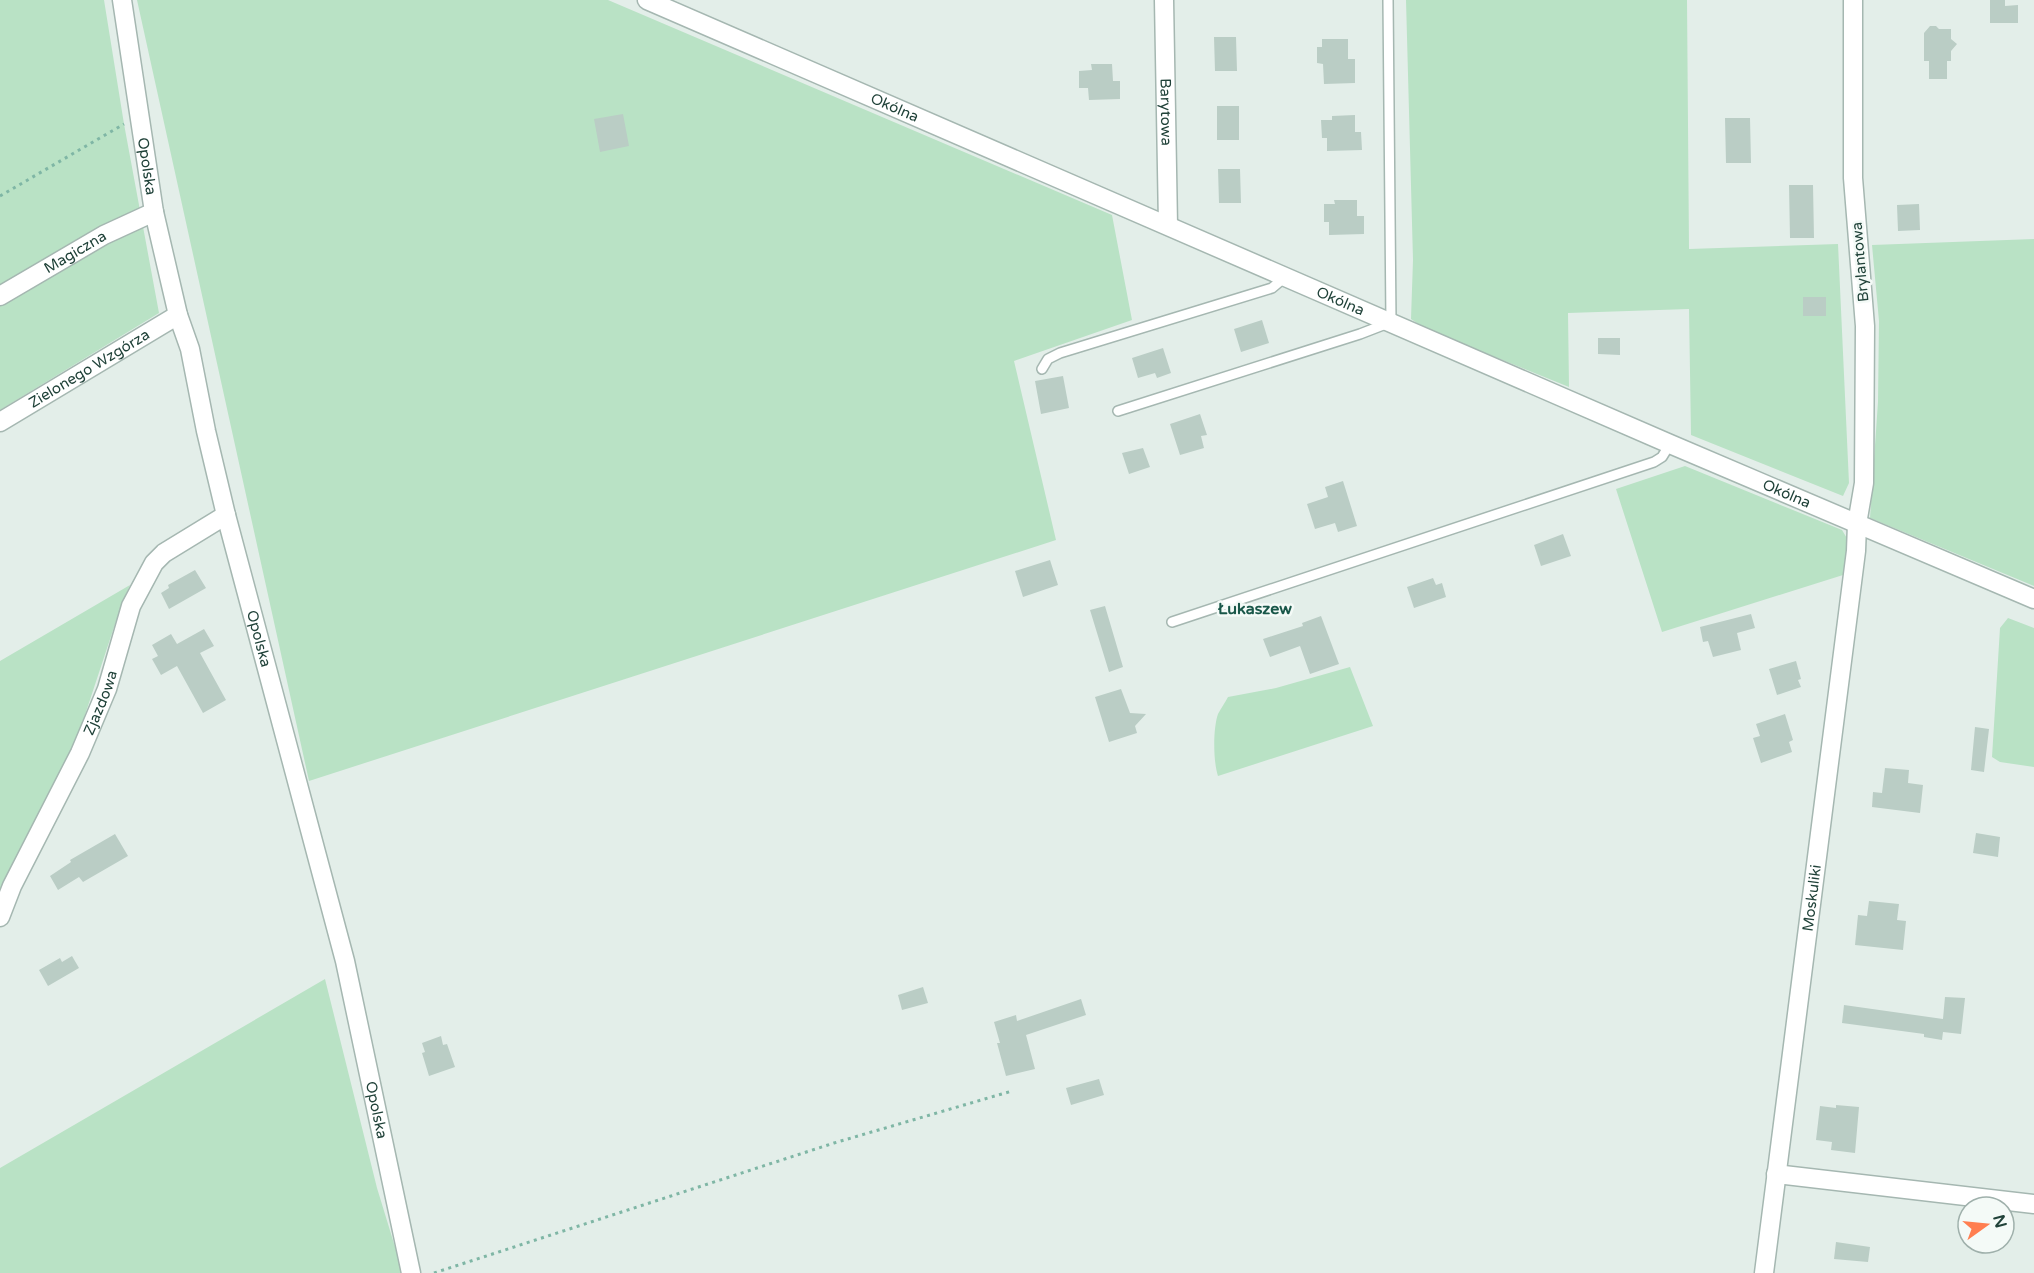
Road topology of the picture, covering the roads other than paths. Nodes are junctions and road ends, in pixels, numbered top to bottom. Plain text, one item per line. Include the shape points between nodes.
1 (122, 0) edge
2 (647, 0) edge
3 (1164, 0) edge
4 (1388, 0) edge
5 (1853, 0) edge
6 (154, 212) junction
7 (1168, 225) junction
8 (1286, 276) junction
9 (0, 296) edge
10 (178, 315) junction
11 (1391, 322) junction
12 (1042, 369) dead end
13 (1118, 411) dead end
14 (0, 422) edge
15 (1670, 444) junction
16 (226, 515) junction
17 (1857, 524) junction
18 (2034, 599) edge
19 (1172, 622) dead end
20 (0, 917) edge
21 (1776, 1174) junction
22 (2034, 1204) edge
23 (411, 1273) edge
24 (1764, 1273) edge

1 - 6 street, Opolska
2 - 7 street, Okólna
3 - 7 street, Barytowa
4 - 11 lane
5 - 17 street, Brylantowa via 1853,178 1865,326 1864,483
6 - 9 street, Magiczna via 104,235
6 - 10 street, Opolska
7 - 8 street, Okólna
8 - 11 street, Okólna
8 - 12 lane via 1272,288 1060,353
10 - 14 street, Zielonego Wzgórza
10 - 16 street, Opolska via 190,349
11 - 13 lane
11 - 15 street, Okólna
15 - 17 street, Okólna
15 - 19 lane via 1654,462
16 - 20 street, Zjazdowa via 154,563 131,606 107,689 80,753
16 - 23 street, Opolska via 345,961
17 - 18 street, Okólna
17 - 21 street, Moskuliki
21 - 22 street
21 - 24 street, Moskuliki

